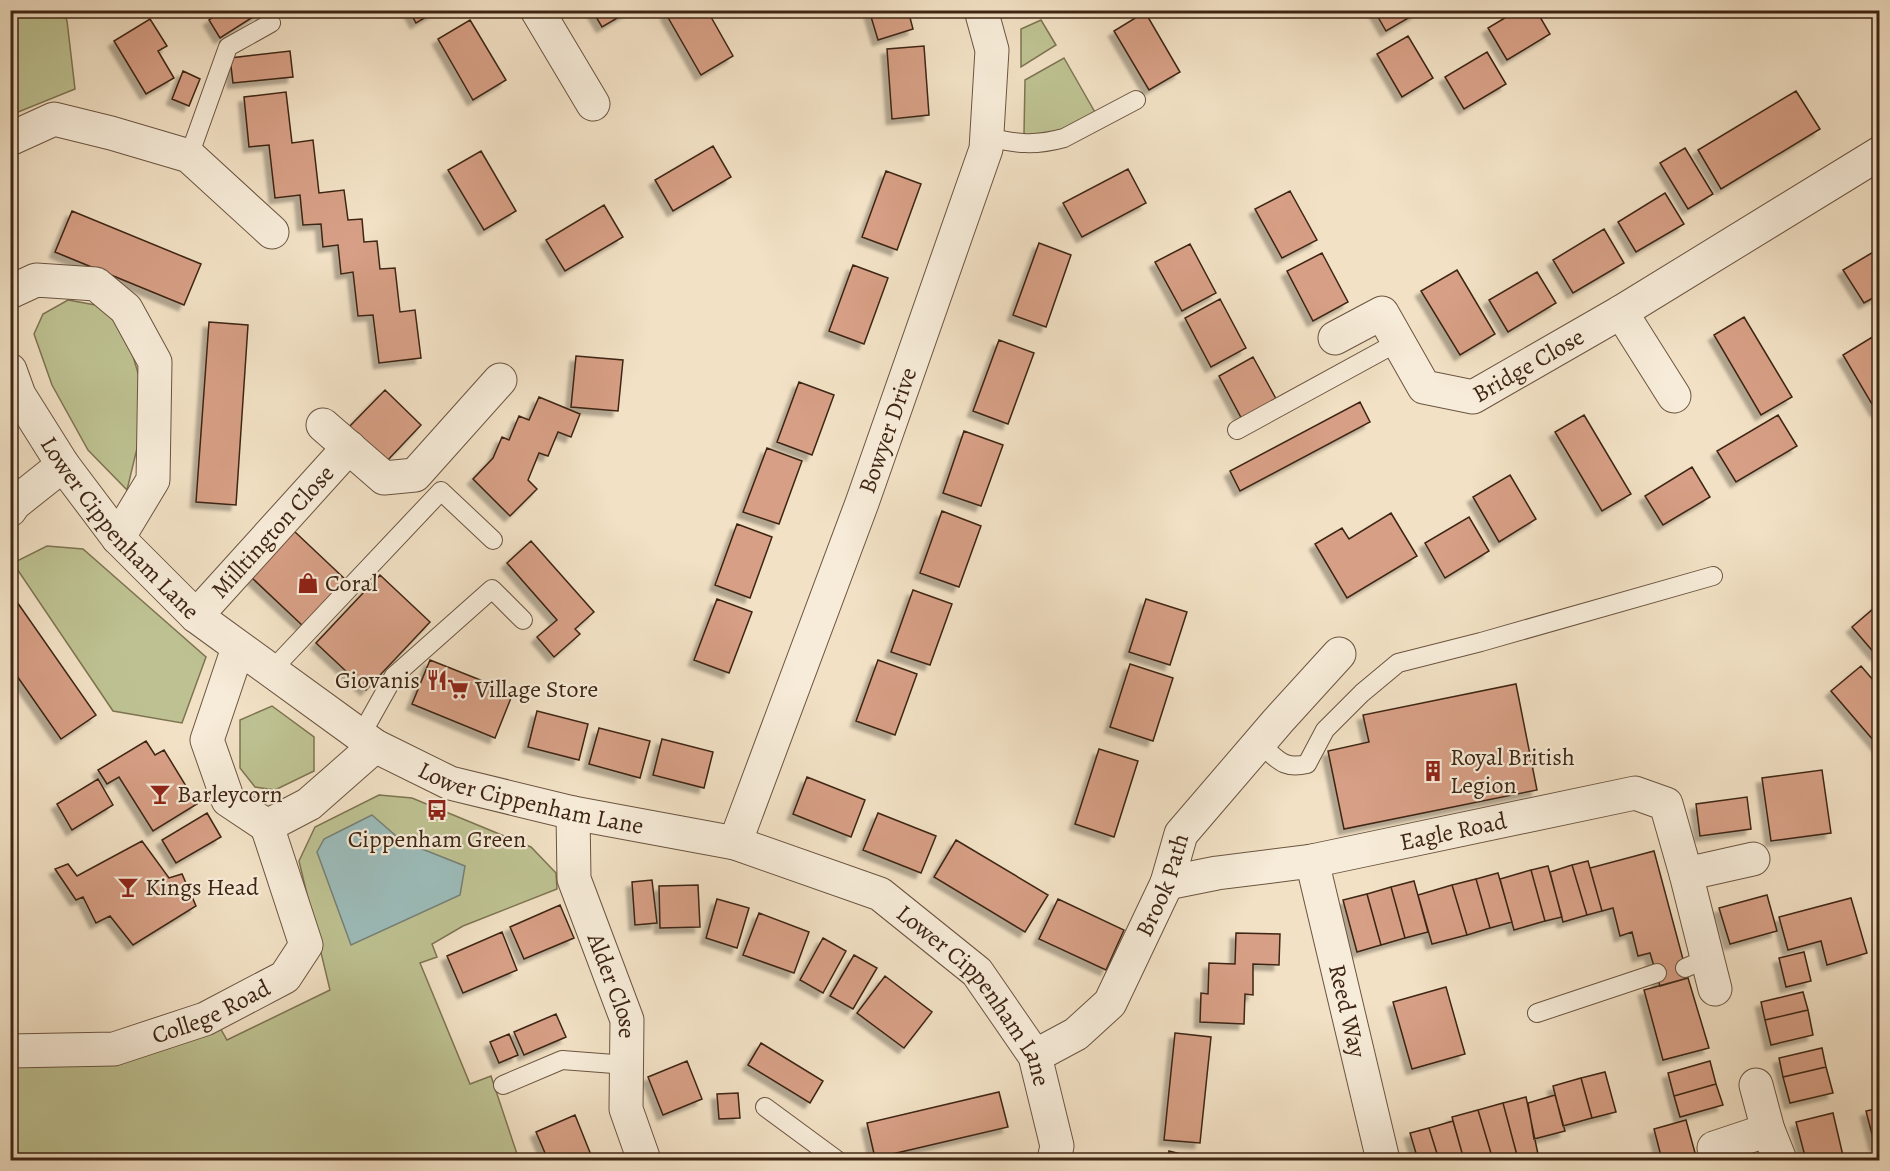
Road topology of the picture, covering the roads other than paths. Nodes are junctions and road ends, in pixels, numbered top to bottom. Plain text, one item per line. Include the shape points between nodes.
1 (537, 10) edge
2 (981, 10) edge
3 (271, 23) dead end
4 (1136, 100) dead end
5 (593, 104) dead end
6 (987, 137) junction
7 (10, 139) edge
8 (1880, 153) edge
9 (189, 156) junction
10 (272, 232) dead end
11 (10, 292) edge
12 (1621, 312) junction
13 (1335, 338) dead end
14 (1398, 342) junction
15 (10, 370) edge
16 (500, 380) dead end
17 (1674, 396) dead end
18 (323, 424) dead end
19 (1237, 430) dead end
20 (349, 447) junction
21 (63, 465) junction
22 (10, 510) edge
23 (118, 538) junction
24 (492, 540) dead end
25 (1713, 576) dead end
26 (196, 616) junction
27 (523, 620) dead end
28 (238, 648) junction
29 (1339, 654) dead end
30 (271, 671) junction
31 (368, 740) junction
32 (1259, 743) junction
33 (573, 813) junction
34 (267, 826) junction
35 (735, 843) junction
36 (1753, 859) dead end
37 (1312, 861) junction
38 (1686, 874) junction
39 (1167, 883) junction
40 (1657, 973) dead end
41 (1715, 989) dead end
42 (1537, 1013) dead end
43 (10, 1050) edge
44 (1035, 1056) junction
45 (627, 1065) junction
46 (503, 1085) dead end
47 (1756, 1085) dead end
48 (765, 1107) dead end
49 (1768, 1130) junction
50 (1714, 1148) dead end
51 (644, 1161) edge
52 (837, 1161) edge
53 (1054, 1161) edge
54 (1383, 1161) edge
55 (1780, 1161) edge

1 - 5 street
2 - 6 street, Bowyer Drive via 992,50
3 - 9 lane via 228,47
4 - 6 lane via 1064,138 1040,144 1017,144
6 - 35 street, Bowyer Drive via 862,503
7 - 9 street via 54,119
8 - 12 street, Bridge Close
9 - 10 street
11 - 23 street via 36,280 96,284 126,309 155,362 153,480
12 - 14 street, Bridge Close via 1473,397 1424,387
12 - 17 street
13 - 14 street, Bridge Close via 1382,313
14 - 19 lane
15 - 21 street, Lower Cippenham Lane via 20,395
16 - 20 street, Milltington Close via 415,475 384,478
18 - 20 street, Milltington Close
20 - 26 street, Milltington Close
21 - 22 street
21 - 23 street, Lower Cippenham Lane
23 - 26 street, Lower Cippenham Lane
24 - 30 lane via 441,491
25 - 32 lane via 1398,663 1325,730 1307,764 1294,767 1280,761
26 - 28 street, Lower Cippenham Lane
27 - 31 lane via 492,589 394,676
28 - 30 street, Lower Cippenham Lane
28 - 34 street via 207,740 228,800
29 - 32 street, Brook Path
30 - 31 street, Lower Cippenham Lane
31 - 33 street, Lower Cippenham Lane via 450,783
31 - 34 street via 309,804
32 - 39 street, Brook Path via 1181,834
33 - 35 street, Lower Cippenham Lane
33 - 45 street, Alder Close via 574,879 627,1020
34 - 43 street, College Road via 306,945 285,977 205,1018 114,1049
35 - 44 street, Lower Cippenham Lane via 880,894 977,972
36 - 38 street
37 - 38 street, Eagle Road via 1635,794 1666,804
37 - 39 street, Eagle Road
37 - 54 street, Reed Way
38 - 41 street, Eagle Road via 1696,963
39 - 44 street, Brook Path via 1110,1003 1076,1034
40 - 42 lane
44 - 53 street, Lower Cippenham Lane via 1057,1146
45 - 46 lane via 562,1060
45 - 51 street, Alder Close via 626,1109
47 - 49 street
48 - 52 lane
49 - 50 street
49 - 55 street

